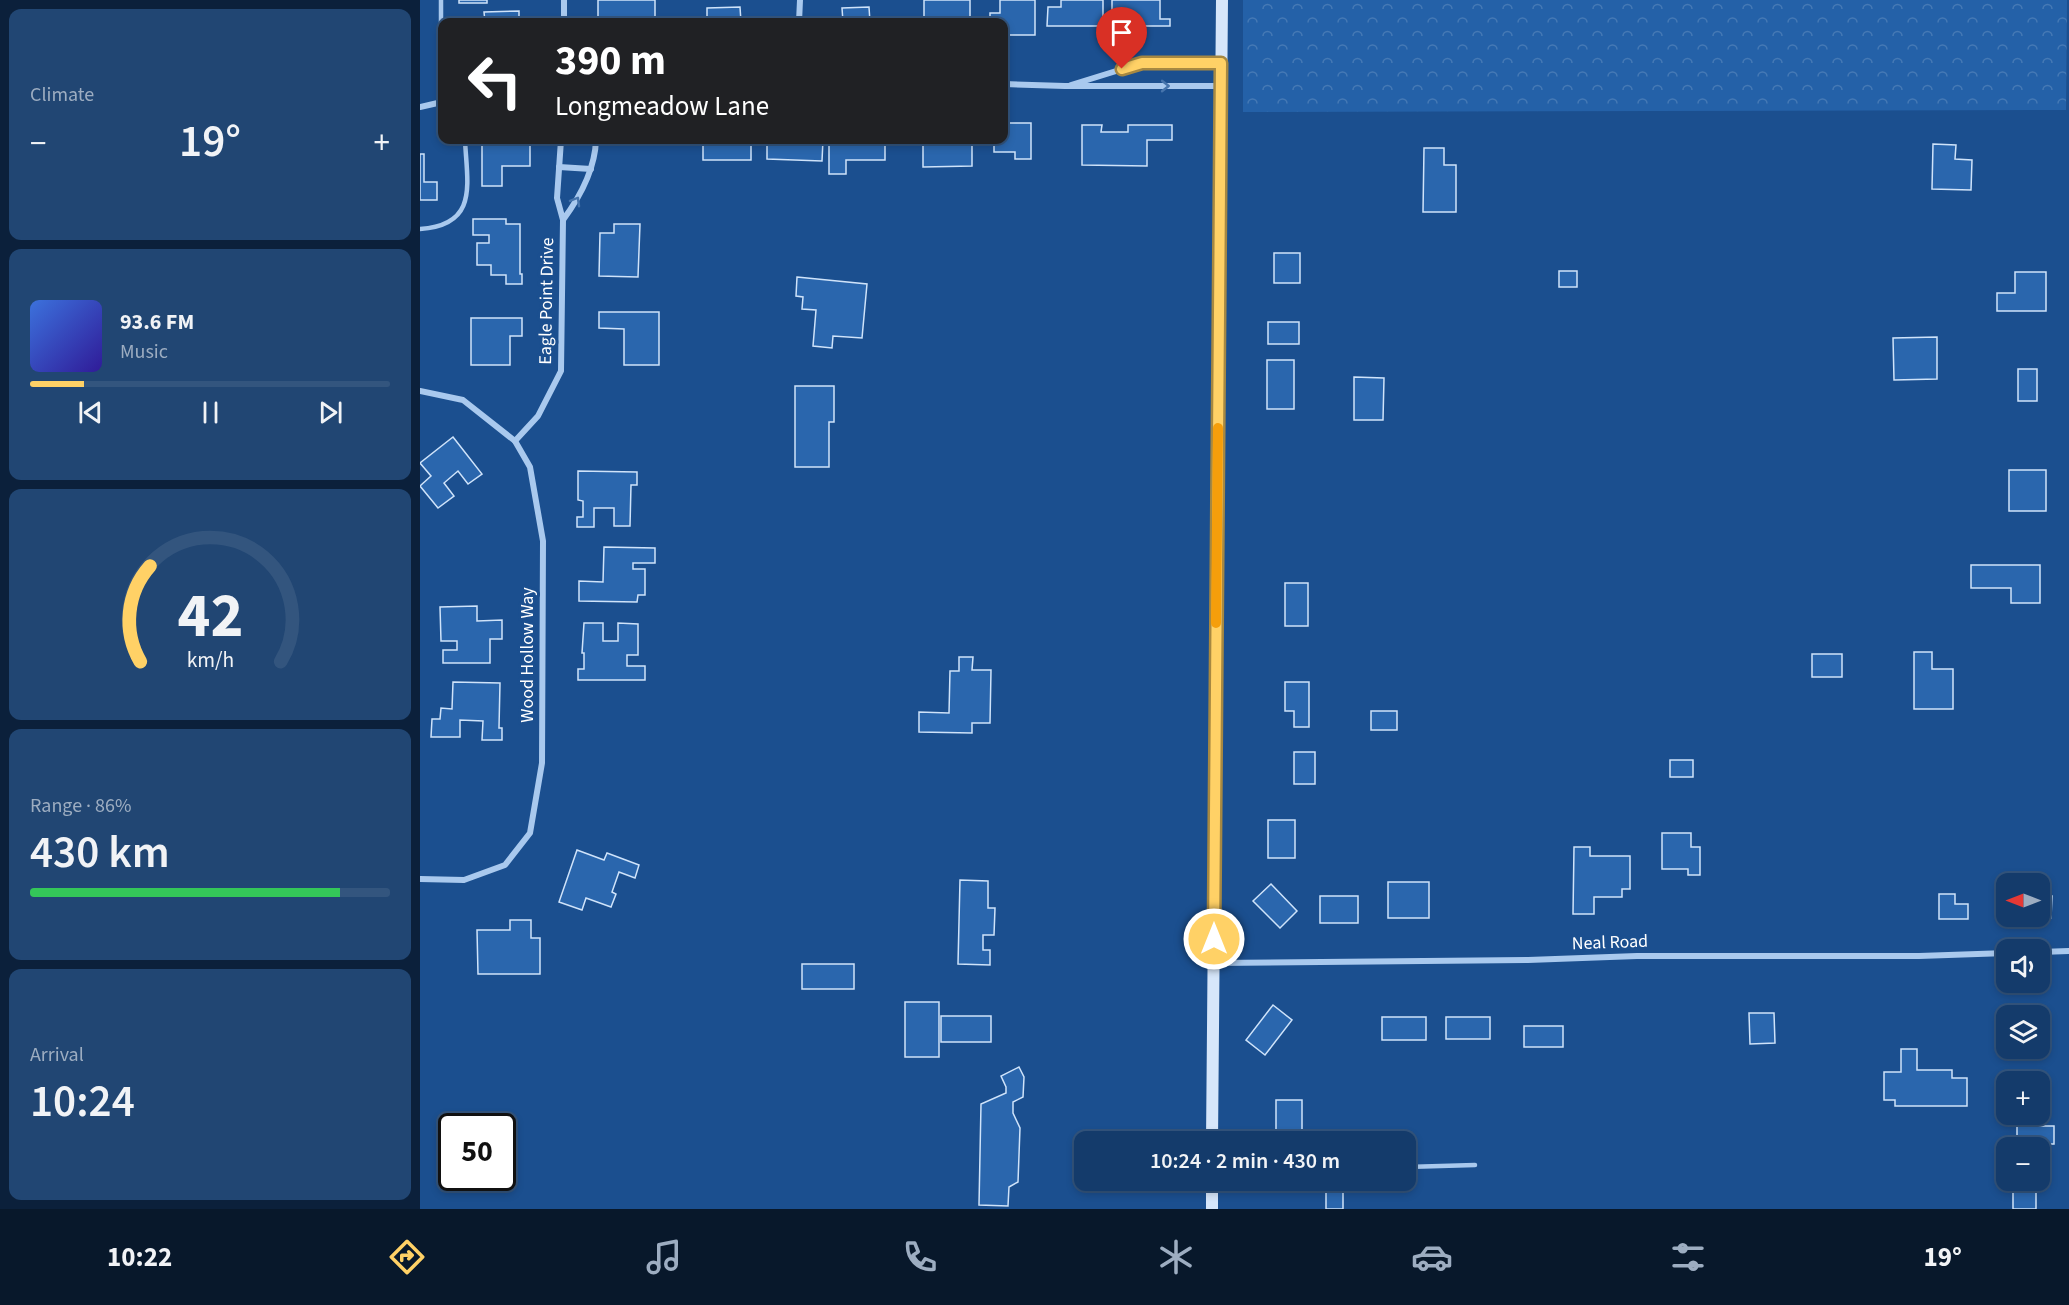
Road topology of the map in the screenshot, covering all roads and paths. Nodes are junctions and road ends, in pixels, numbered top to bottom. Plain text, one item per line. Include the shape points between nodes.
1 (441, 0) edge
2 (564, 0) edge
3 (800, 0) edge
4 (1222, 0) edge
5 (441, 18) edge
6 (564, 18) edge
7 (799, 18) edge
8 (1221, 63) junction
9 (1008, 84) edge
10 (1221, 86) junction
11 (1065, 87) junction
12 (438, 103) edge
13 (420, 107) edge
14 (465, 144) edge
15 (561, 144) edge
16 (595, 144) edge
17 (559, 167) junction
18 (591, 169) junction
19 (563, 220) junction
20 (420, 229) edge
21 (420, 391) edge
22 (515, 441) junction
23 (420, 879) edge
24 (2069, 951) edge
25 (2050, 952) edge
26 (1996, 953) edge
27 (1214, 963) junction
28 (1212, 1131) edge
29 (1475, 1165) dead end
30 (1416, 1167) edge
31 (1212, 1191) edge
32 (1212, 1209) edge

1 - 5 lane
2 - 6 street
3 - 7 street
4 - 8 main road
8 - 10 main road
8 - 11 street via 1142,63
9 - 11 street
11 -> 10 street
10 - 27 main road
12 - 13 street
14 - 20 lane via 467,195 463,206 449,223
15 - 17 street, Eagle Point Drive
16 - 18 street, Eagle Point Drive
17 - 18 street
17 - 19 street, Eagle Point Drive via 557,198
19 -> 18 street, Eagle Point Drive
19 - 22 street, Eagle Point Drive via 561,371 538,416
21 - 22 street via 463,400
22 - 23 street, Wood Hollow Way via 530,467 543,541 542,763 530,833 505,865 464,880
24 - 25 street
26 - 27 street, Neal Road
27 - 28 main road
29 - 30 lane
31 - 32 main road

